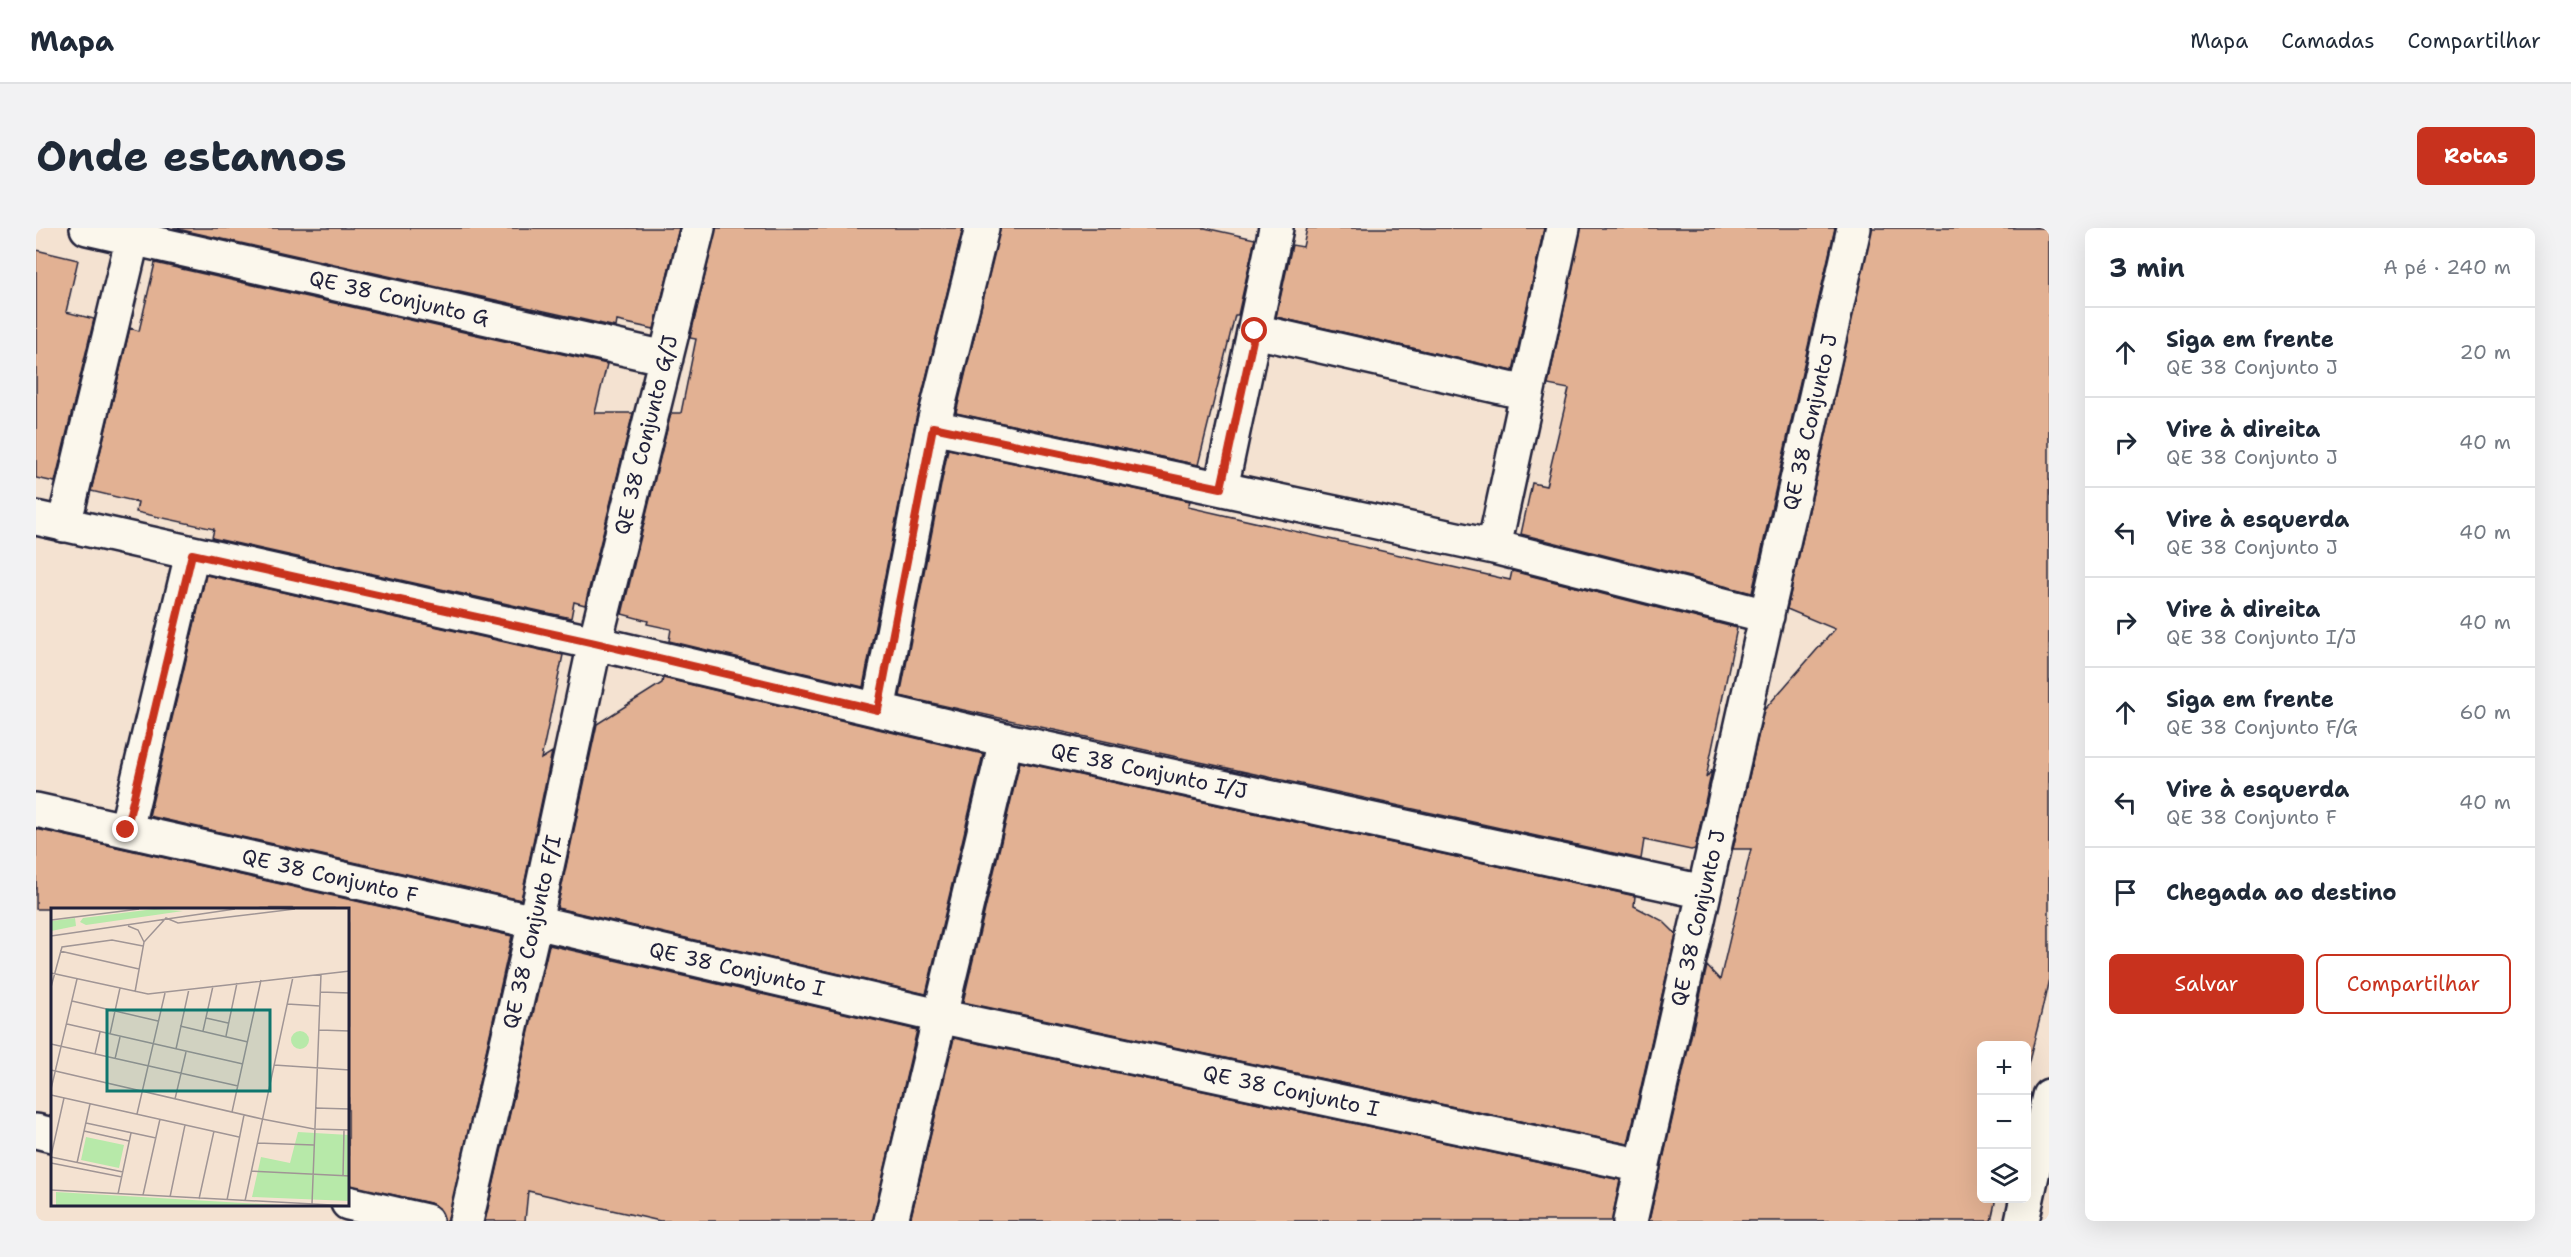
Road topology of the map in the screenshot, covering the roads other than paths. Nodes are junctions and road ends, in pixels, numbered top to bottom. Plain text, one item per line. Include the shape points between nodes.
1 (87, 228) edge
2 (698, 228) edge
3 (982, 228) edge
4 (1276, 228) edge
5 (1563, 228) edge
6 (1854, 228) edge
7 (134, 233) edge
8 (1255, 331) junction
9 (666, 358) junction
10 (1527, 393) junction
11 (933, 427) junction
12 (1221, 488) junction
13 (50, 521) edge
14 (1494, 547) junction
15 (192, 554) junction
16 (1767, 616) junction
17 (595, 643) junction
18 (878, 710) junction
19 (1006, 740) junction
20 (36, 810) edge
21 (126, 830) junction
22 (1704, 892) junction
23 (535, 922) junction
24 (939, 1016) junction
25 (2049, 1096) edge
26 (36, 1131) edge
27 (51, 1135) edge
28 (1643, 1166) junction
29 (350, 1203) edge
30 (426, 1221) edge
31 (466, 1221) edge
32 (891, 1221) edge
33 (1630, 1221) edge
34 (2022, 1221) edge

1 - 7 street, QE 38 Conjunto G
2 - 9 street, QE 38 Conjunto G/J
3 - 11 street
4 - 8 street
5 - 10 street
6 - 16 street, QE 38 Conjunto J
7 - 9 street, QE 38 Conjunto G
7 - 13 street
8 - 10 street
8 - 12 street
9 - 17 street, QE 38 Conjunto G/J
10 - 14 street
11 - 12 street
11 - 18 street
12 - 14 street
13 - 15 street, QE 38 Conjunto I/J
14 - 16 street
15 - 17 street, QE 38 Conjunto I/J
15 - 21 street
16 - 22 street, QE 38 Conjunto J
17 - 18 street, QE 38 Conjunto I/J
17 - 23 street, QE 38 Conjunto F/I
18 - 19 street, QE 38 Conjunto I/J
19 - 22 street, QE 38 Conjunto I/J
19 - 24 street
20 - 21 street, QE 38 Conjunto F
21 - 23 street, QE 38 Conjunto F
22 - 28 street, QE 38 Conjunto J
23 - 24 street, QE 38 Conjunto I
23 - 31 street, QE 38 Conjunto F/I
24 - 28 street, QE 38 Conjunto I
24 - 32 street
25 - 34 street
26 - 27 street
28 - 33 street, QE 38 Conjunto J
29 - 30 street

